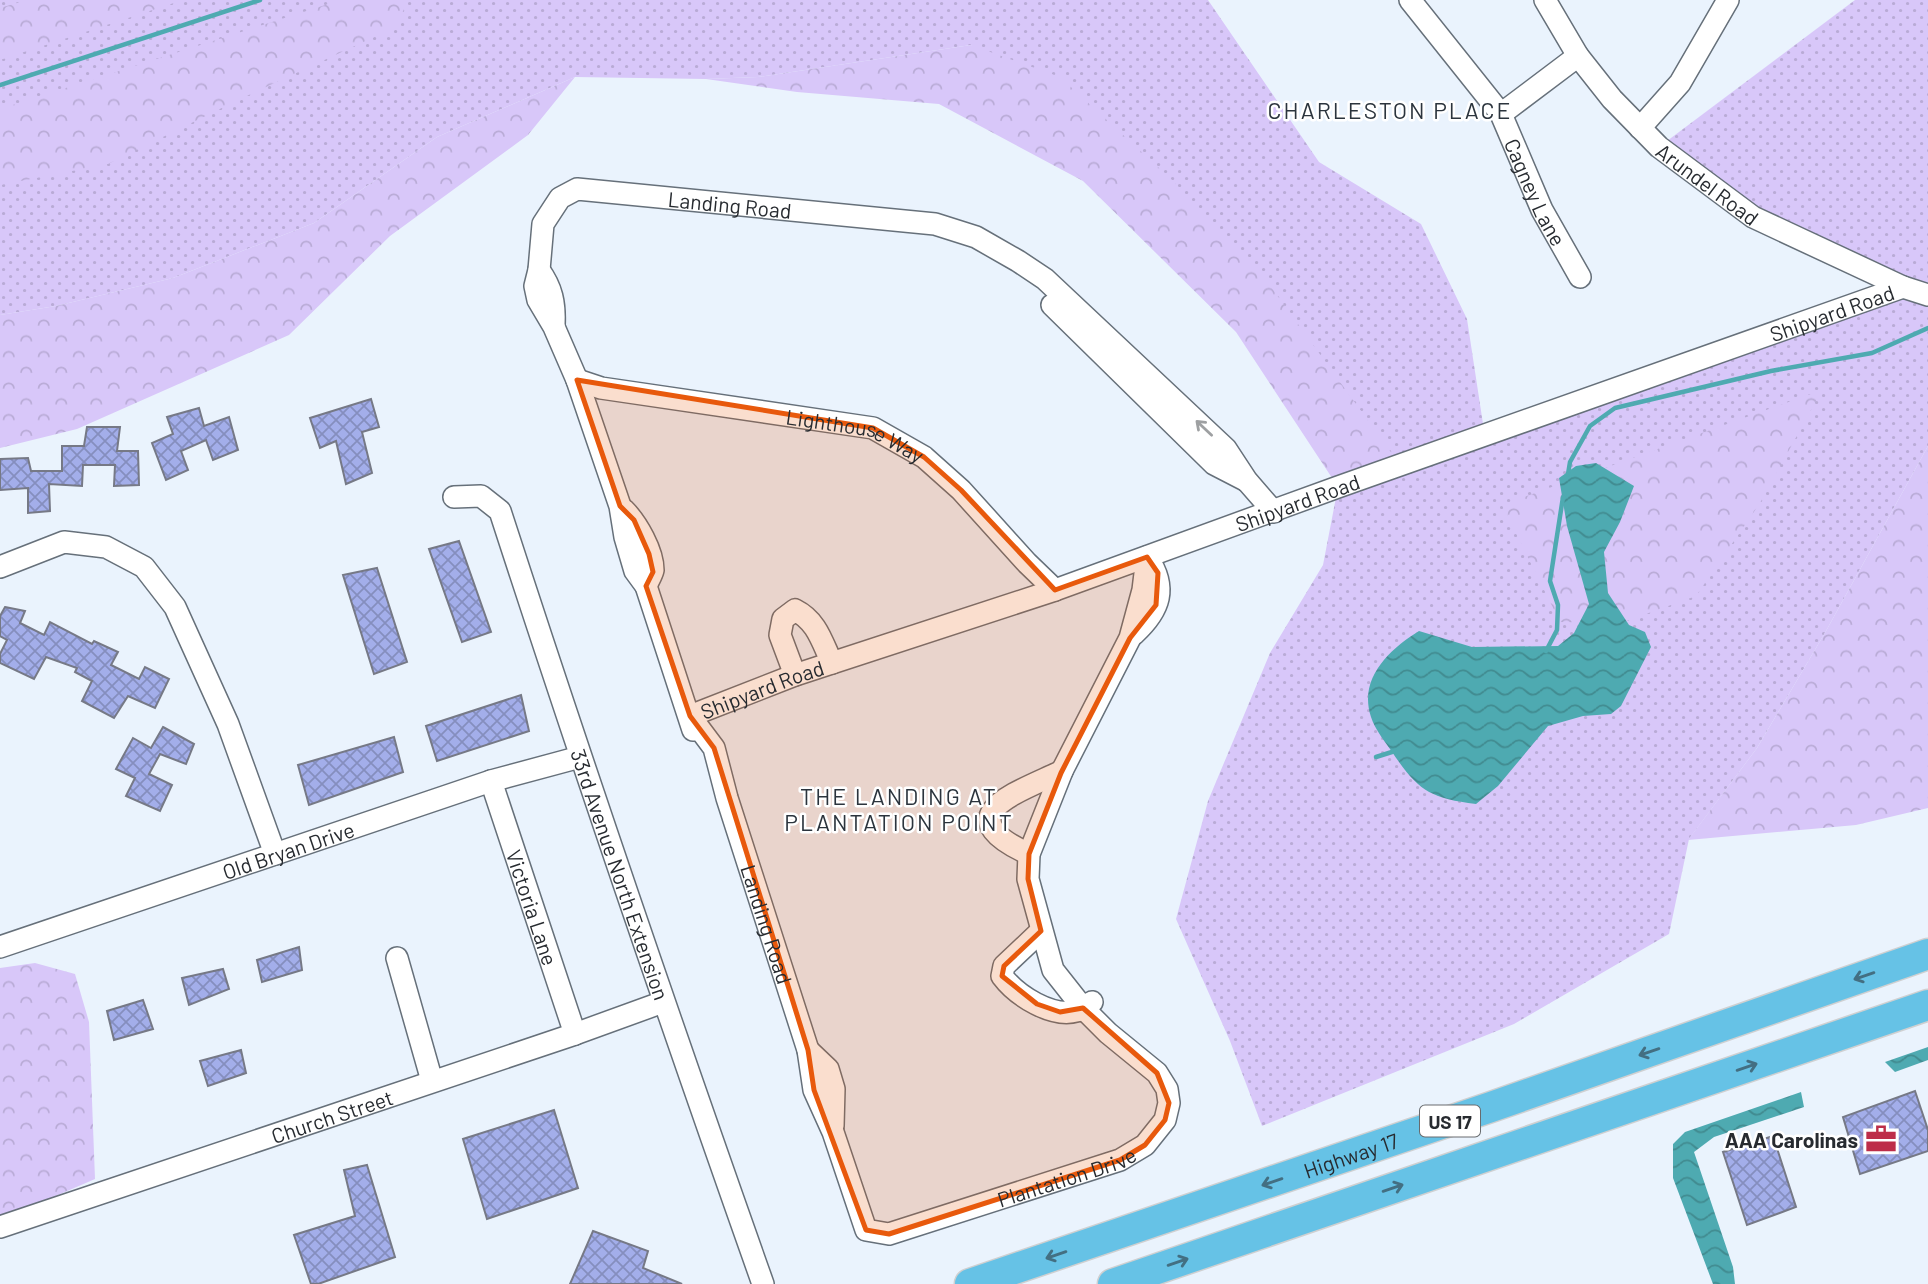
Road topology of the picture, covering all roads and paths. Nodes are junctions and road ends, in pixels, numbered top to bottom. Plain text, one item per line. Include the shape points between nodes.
1 (1410, 0) edge
2 (1545, 0) edge
3 (1728, 0) edge
4 (1578, 56) junction
5 (1501, 114) junction
6 (1640, 128) junction
7 (1580, 277) dead end
8 (1903, 287) junction
9 (1928, 295) edge
10 (577, 380) junction
11 (454, 497) dead end
12 (1274, 512) junction
13 (1147, 557) junction
14 (0, 567) edge
15 (1055, 590) junction
16 (832, 663) junction
17 (795, 675) junction
18 (690, 716) junction
19 (580, 757) junction
20 (1062, 771) junction
21 (491, 781) junction
22 (275, 854) junction
23 (1028, 854) junction
24 (1041, 931) junction
25 (0, 947) edge
26 (1928, 954) edge
27 (397, 958) dead end
28 (663, 1002) junction
29 (1088, 1005) junction
30 (1928, 1005) edge
31 (575, 1034) junction
32 (432, 1081) junction
33 (0, 1227) edge
34 (866, 1230) joint
35 (763, 1284) edge
36 (970, 1284) edge
37 (1113, 1284) edge

1 - 5 street
2 - 4 street, Arundel Road
3 - 6 street via 1680,83
4 - 5 street, Cagney Lane
4 - 6 street, Arundel Road
5 - 7 street, Cagney Lane via 1542,210
6 - 8 street, Arundel Road via 1754,217
8 - 9 street, Arundel Road
8 - 12 street, Shipyard Road
10 - 12 street, Landing Road via 554,327 550,286 539,270 543,224 560,198 577,189 935,224 976,237 1009,263 1141,381 1214,464 1247,481
10 - 15 street, Lighthouse Way via 601,388 873,428 924,457
10 - 18 street, Landing Road via 620,506 635,571 646,586
11 - 19 street, 33rd Avenue North Extension via 481,496 500,511
12 - 13 street, Shipyard Road
13 - 15 street, Shipyard Road
13 - 20 street, Plantation Drive via 1130,638
14 - 22 street via 64,542 106,547 144,567 175,607 223,712
15 - 16 street, Shipyard Road
16 - 17 street, Shipyard Road
16 - 17 street via 816,628 795,610 783,619 780,635
17 - 18 street, Shipyard Road
18 - 34 street, Landing Road via 706,767 727,798 808,1051 814,1090
19 - 21 street, Old Bryan Drive
19 - 28 street, 33rd Avenue North Extension
20 - 23 street, Plantation Drive
20 - 23 street via 1001,800 990,813 994,833
21 - 22 street, Old Bryan Drive
21 - 31 street, Victoria Lane
22 - 25 street, Old Bryan Drive
23 - 24 street, Plantation Drive via 1028,879
24 - 29 street, Plantation Drive via 1053,970
24 - 29 street via 1004,966 1002,976 1037,1004 1060,1012
26 -> 36 highway, Highway 17 / US 17
27 - 32 street
28 - 31 street, Church Street
28 - 35 street, 33rd Avenue North Extension
29 - 34 street, Plantation Drive via 1124,1046 1157,1073 1167,1089 1165,1120 1145,1145 1121,1160 888,1234
37 -> 30 highway, US 17
31 - 32 street, Church Street
32 - 33 street, Church Street

